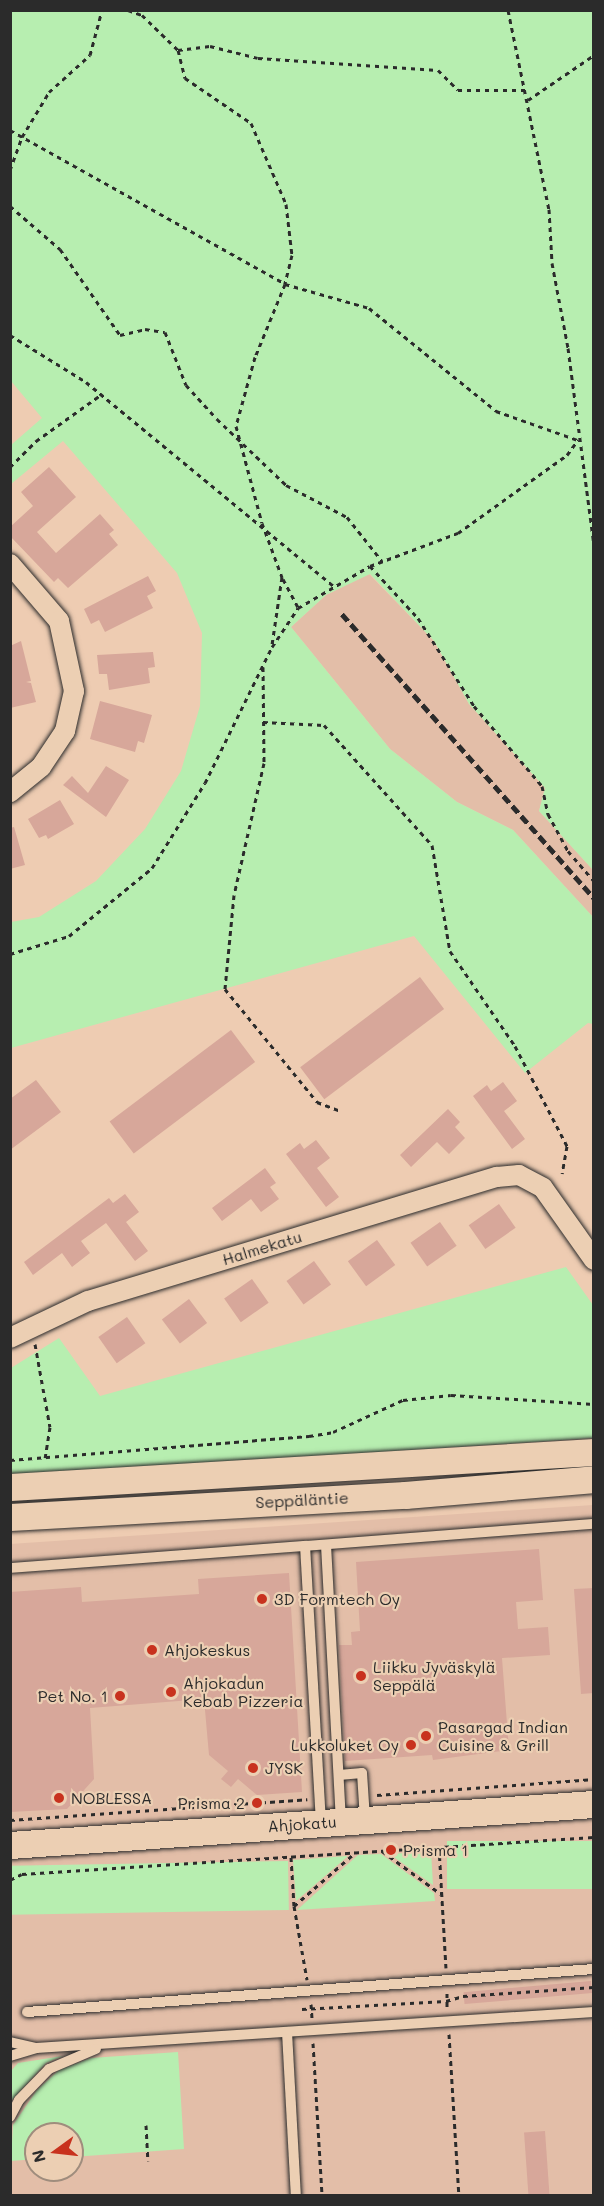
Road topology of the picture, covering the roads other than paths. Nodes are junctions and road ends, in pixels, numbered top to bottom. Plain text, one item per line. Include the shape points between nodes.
1 (10, 564) edge
2 (10, 792) edge
3 (594, 1260) edge
4 (10, 1338) edge
5 (594, 1452) edge
6 (594, 1479) edge
7 (10, 1487) edge
8 (10, 1517) edge
9 (594, 1524) edge
10 (326, 1545) junction
11 (305, 1546) junction
12 (10, 1568) edge
13 (339, 1775) junction
14 (594, 1804) edge
15 (342, 1812) junction
16 (10, 1845) edge
17 (594, 1969) edge
18 (27, 2012) dead end
19 (594, 2012) edge
20 (287, 2032) junction
21 (10, 2042) edge
22 (114, 2044) junction
23 (36, 2048) junction
24 (10, 2056) edge
25 (10, 2117) edge
26 (296, 2196) edge

1 - 2 street via 59,621 74,691 64,731 41,767
3 - 4 street, Halmekatu via 543,1188 519,1175 497,1177 88,1301
5 - 7 main road, Seppäläntie
6 - 8 main road, Seppäläntie via 405,1495
9 - 10 lane
10 - 11 lane
10 - 13 lane
11 - 12 lane
11 - 15 lane
13 - 15 lane
13 - 15 lane via 362,1773
14 - 15 main road, Ahjokatu
15 - 16 main road, Ahjokatu
17 - 18 lane
19 - 20 lane
20 - 22 lane
20 - 26 lane
21 - 23 lane
22 - 23 lane
22 - 25 lane via 49,2069 19,2100
23 - 24 lane

